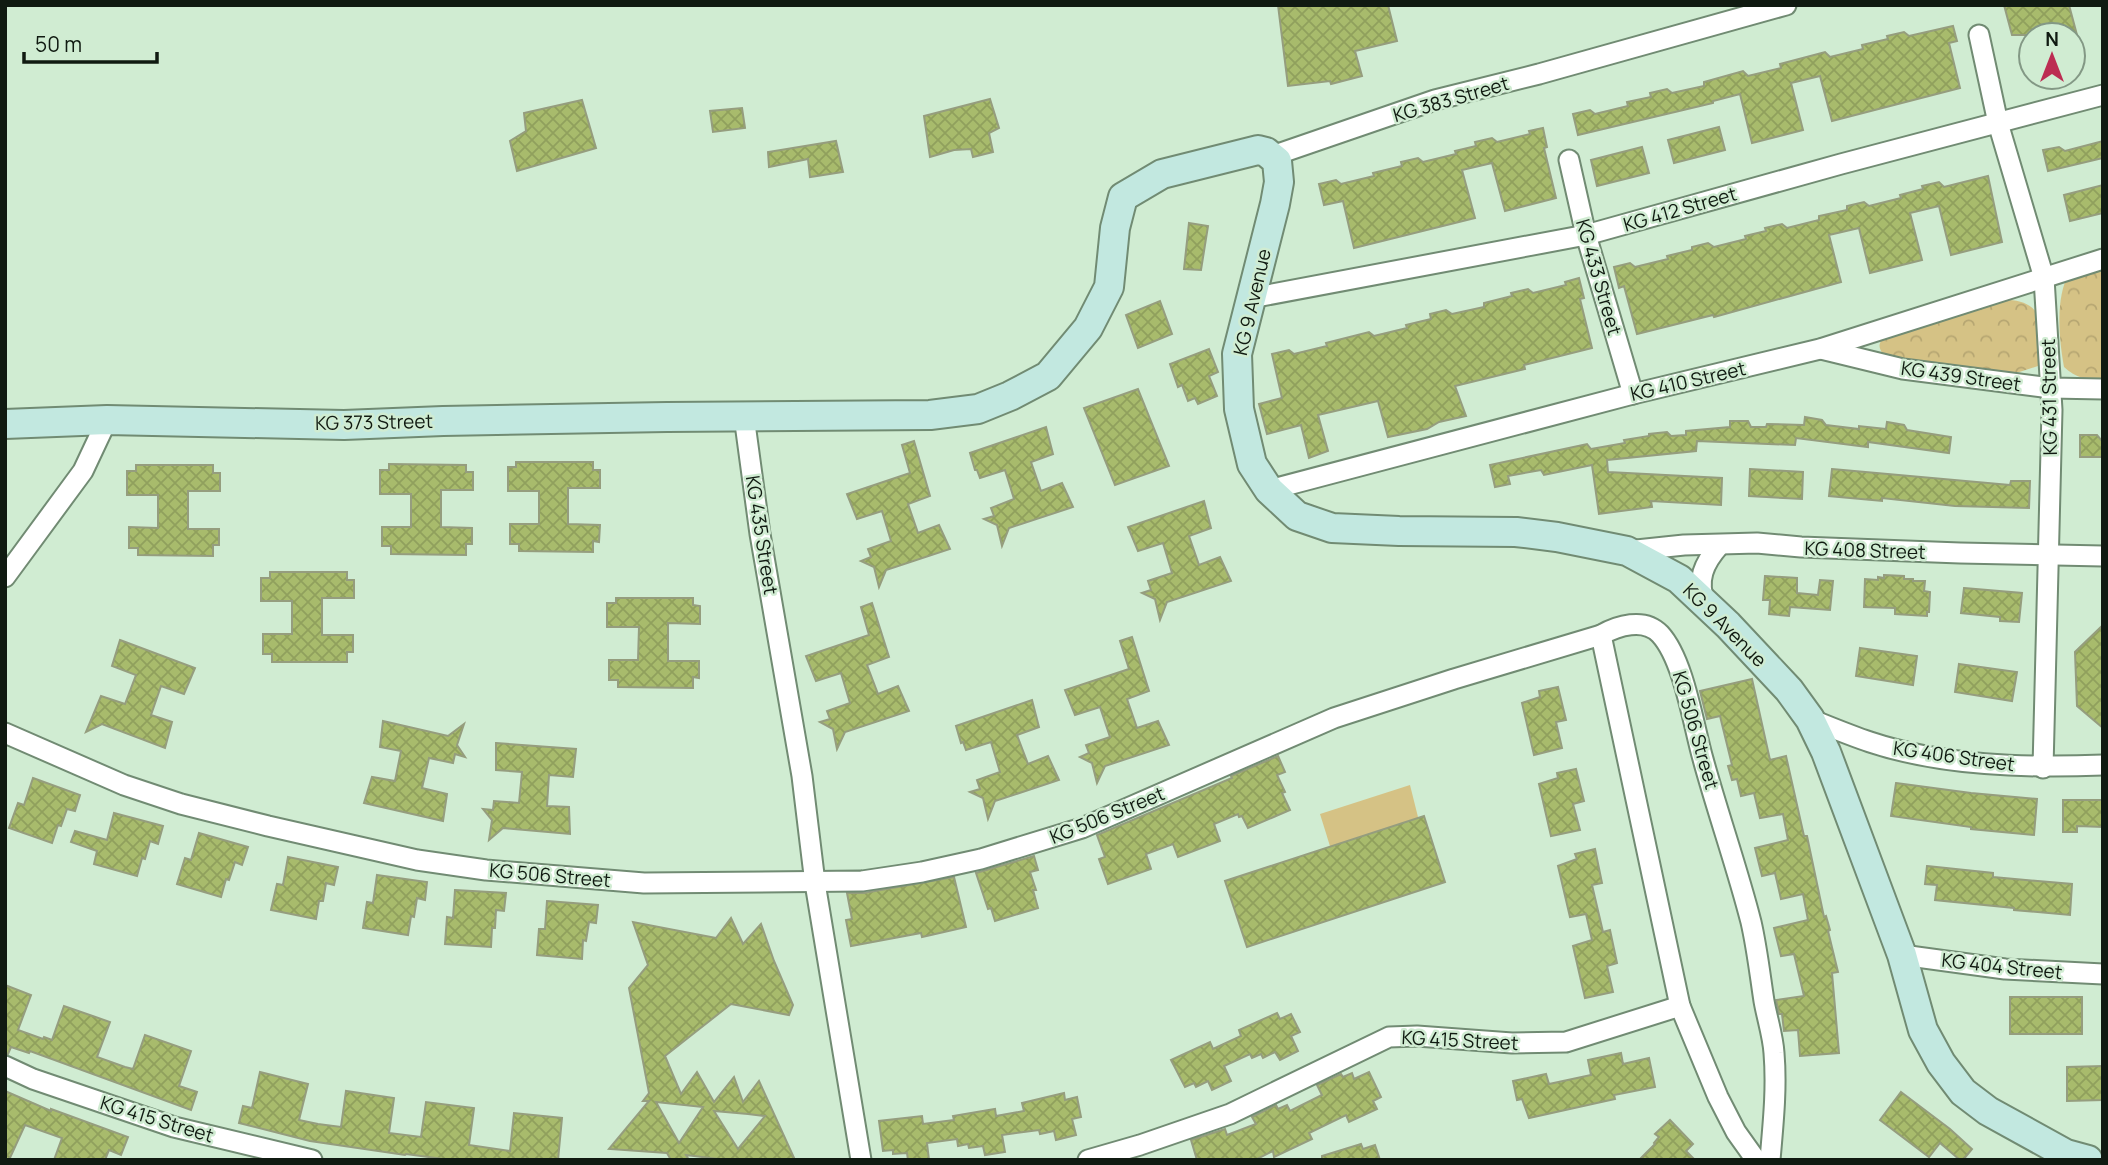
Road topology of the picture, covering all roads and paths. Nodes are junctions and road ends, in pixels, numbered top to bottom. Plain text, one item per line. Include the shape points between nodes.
1 (1786, 5) edge
2 (1979, 35) dead end
3 (2103, 95) edge
4 (1998, 123) junction
5 (1272, 156) junction
6 (1569, 160) dead end
7 (1586, 235) junction
8 (2103, 259) edge
9 (2044, 278) junction
10 (1251, 298) junction
11 (1820, 349) junction
12 (2051, 388) junction
13 (2103, 389) edge
14 (1633, 394) junction
15 (744, 416) junction
16 (107, 420) junction
17 (5, 424) edge
18 (1269, 490) junction
19 (1719, 545) junction
20 (1627, 551) junction
21 (2048, 554) junction
22 (2103, 556) edge
23 (5, 577) edge
24 (1705, 603) junction
25 (1601, 635) junction
26 (1810, 719) junction
27 (5, 733) edge
28 (2103, 765) edge
29 (2043, 768) junction
30 (815, 883) junction
31 (1902, 955) junction
32 (2103, 974) edge
33 (1680, 1006) junction
34 (5, 1066) edge
35 (312, 1160) edge
36 (861, 1160) edge
37 (1088, 1160) edge
38 (1756, 1160) edge
39 (1770, 1160) edge
40 (2088, 1160) edge

1 - 5 street, KG 383 Street via 1435,100
2 - 4 street, KG 431 Street
3 - 4 street, KG 412 Street
4 - 7 street, KG 412 Street
4 - 9 street, KG 431 Street
5 - 10 main road, KG 9 Avenue via 1277,161 1279,182
5 - 15 main road, KG 383 Street via 1258,150 1162,174 1122,197 1109,287 1087,328 1048,376 1010,396 978,409 930,415
6 - 7 street, KG 433 Street
7 - 10 street, KG 412 Street
7 - 14 street, KG 433 Street
8 - 9 street, KG 410 Street
9 - 11 street, KG 410 Street
9 - 12 street, KG 431 Street
10 - 18 main road, KG 9 Avenue via 1237,354 1239,409 1252,464
11 - 12 street, KG 439 Street via 1903,369
11 - 14 street, KG 410 Street
12 - 13 street, KG 439 Street
12 - 21 street, KG 431 Street
14 - 18 street, KG 410 Street
15 - 16 main road, KG 373 Street via 344,425
15 - 30 street, KG 435 Street
16 - 17 main road, KG 373 Street
16 - 23 street via 83,471
18 - 20 main road, KG 9 Avenue via 1297,516 1332,528 1516,532
19 - 20 street, KG 408 Street
19 - 21 street, KG 408 Street
19 - 24 street via 1707,559 1702,576 1700,591
20 - 24 main road, KG 9 Avenue via 1679,579
21 - 22 street, KG 408 Street
21 - 29 street, KG 431 Street
24 - 26 main road, KG 9 Avenue via 1789,690
25 - 30 street, KG 506 Street via 1334,718 1082,828 922,872
25 - 33 street
25 - 39 street, KG 506 Street via 1627,624 1653,628 1676,660 1752,925 1774,1051
26 - 29 street, KG 406 Street via 1871,743 1913,753
26 - 31 main road, KG 9 Avenue
27 - 30 street, KG 506 Street via 124,785 181,804 417,860 644,883
28 - 29 street, KG 406 Street
30 - 36 street, KG 435 Street
31 - 32 street, KG 404 Street via 2005,969
31 - 40 main road, KG 9 Avenue via 1923,1030 1963,1092 2066,1154
33 - 37 street, KG 415 Street via 1566,1041 1389,1037 1230,1114
33 - 38 street via 1718,1097
34 - 35 street, KG 415 Street via 174,1127

